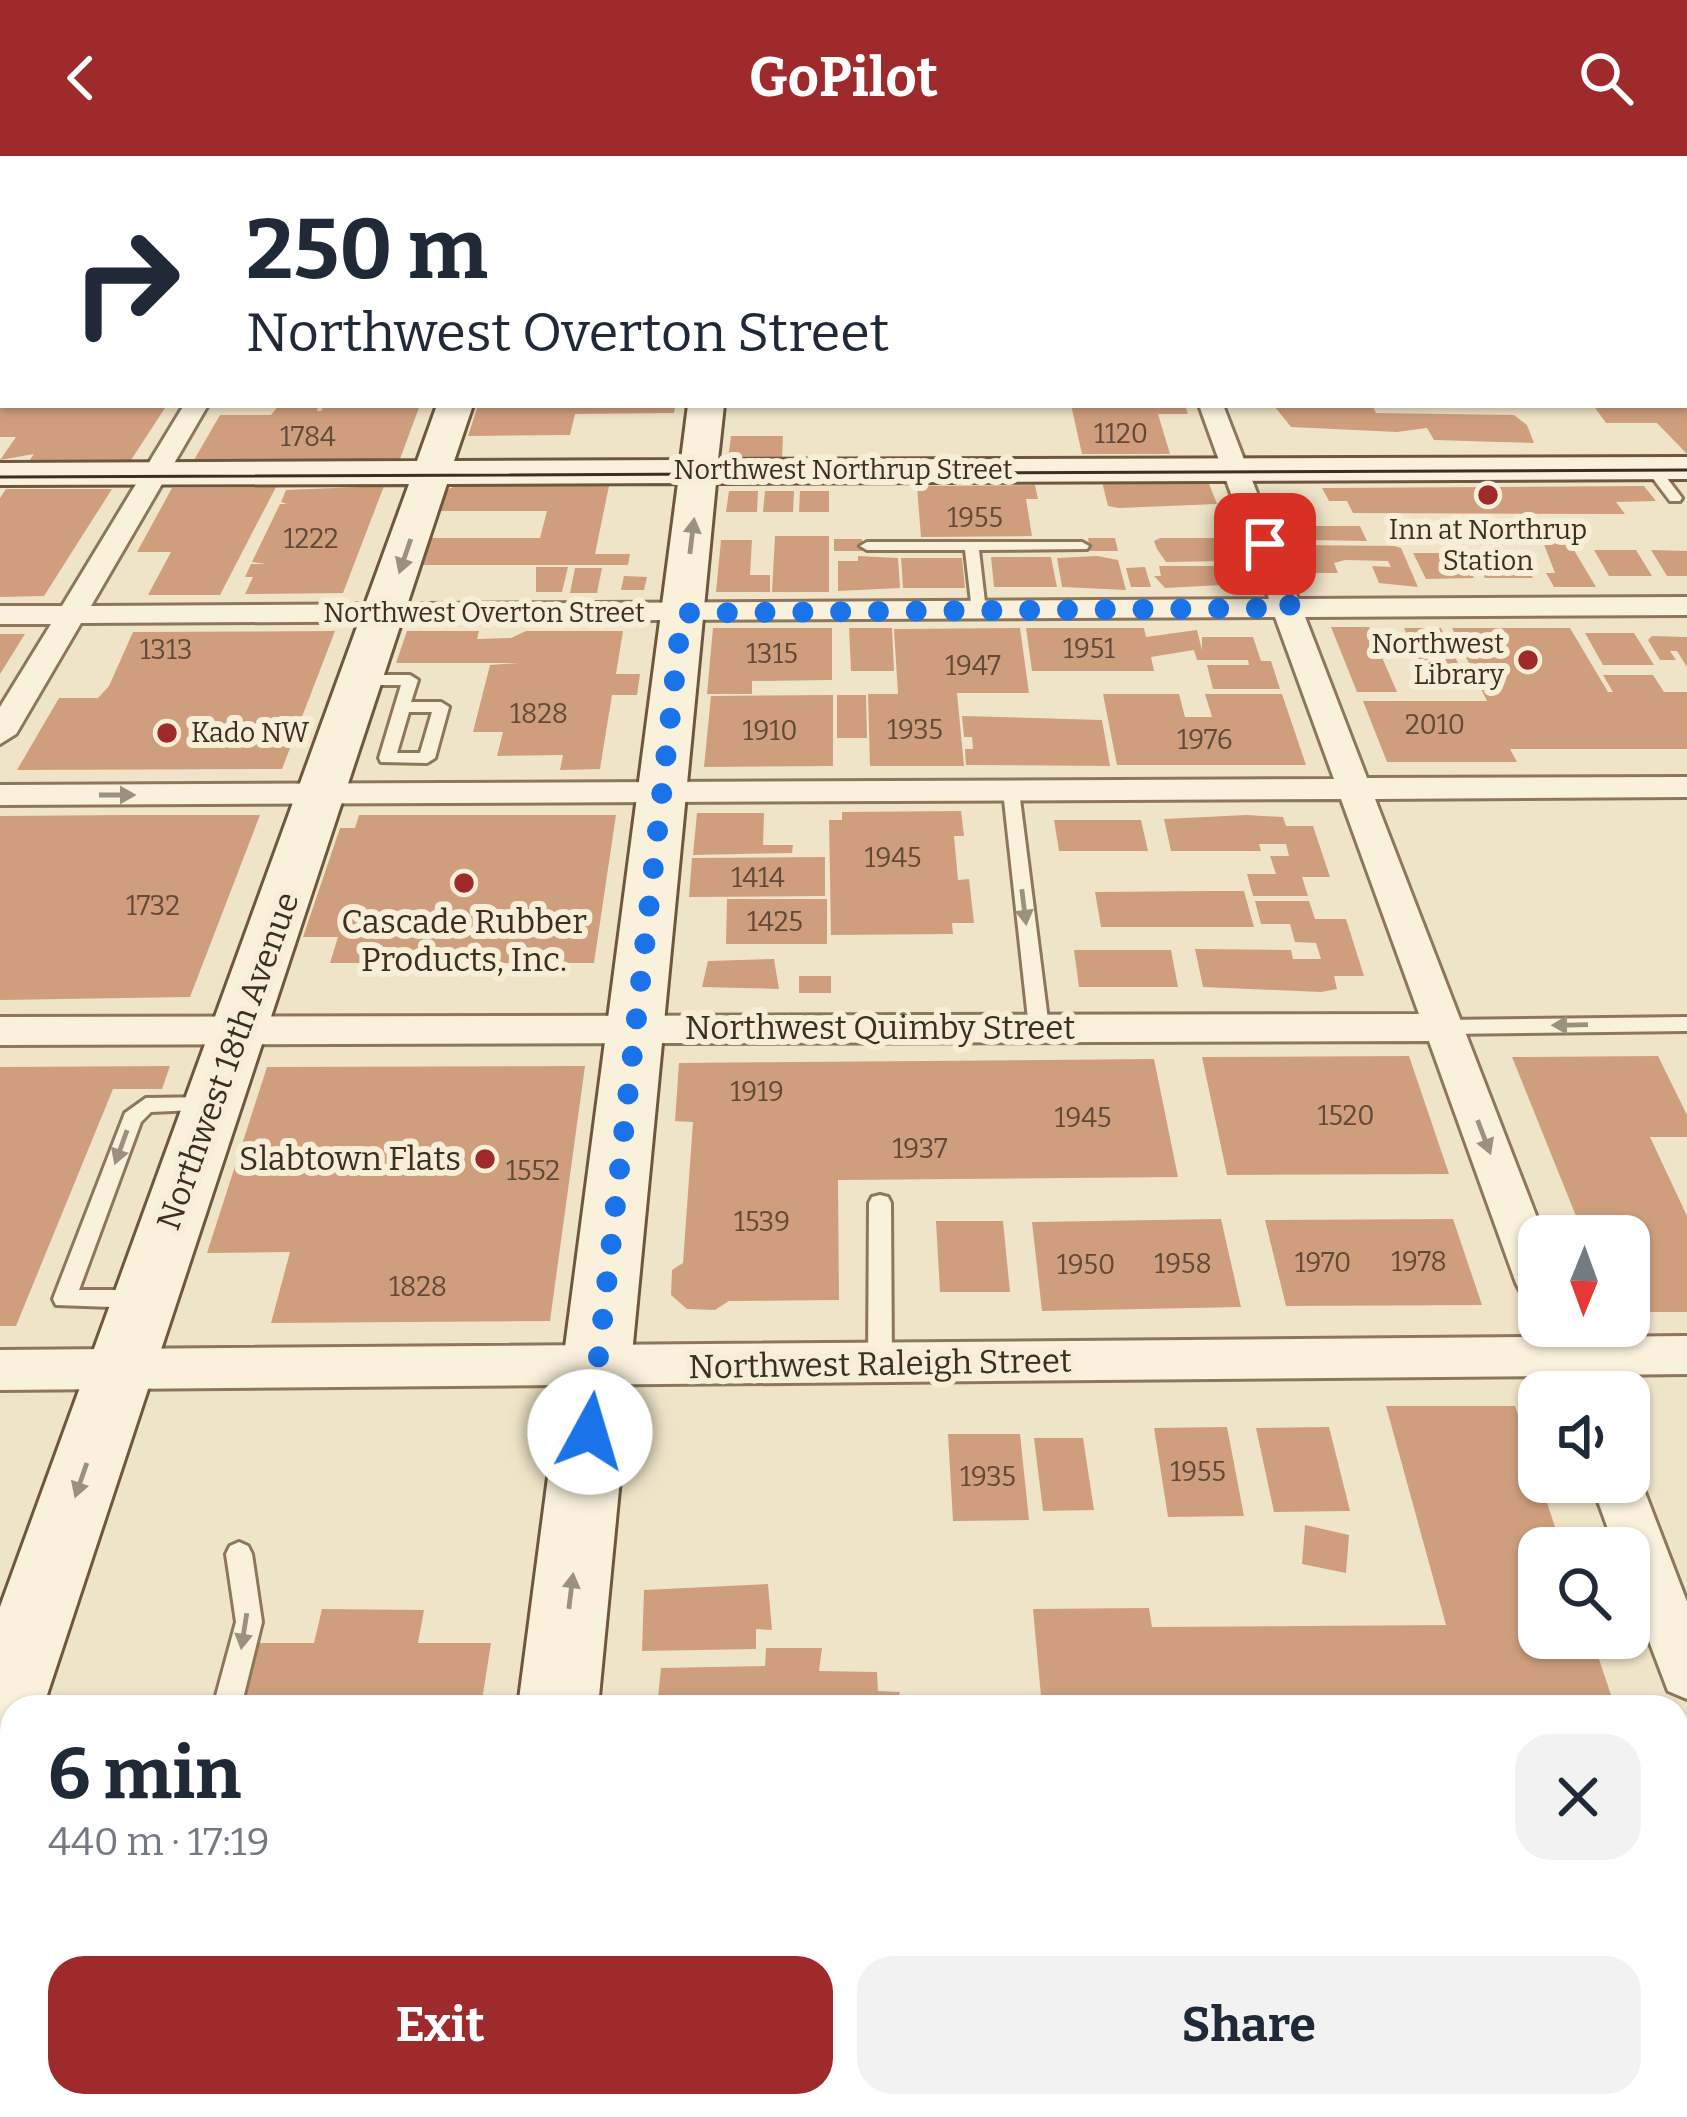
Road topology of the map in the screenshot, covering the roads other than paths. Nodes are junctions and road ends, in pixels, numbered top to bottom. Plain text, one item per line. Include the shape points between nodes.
1 (194, 408) edge
2 (454, 408) edge
3 (706, 408) edge
4 (1212, 408) edge
5 (1235, 469) junction
6 (700, 471) junction
7 (434, 472) junction
8 (156, 473) junction
9 (0, 474) edge
10 (1671, 478) edge
11 (866, 546) dead end
12 (972, 546) junction
13 (1082, 546) dead end
14 (1687, 607) edge
15 (1291, 608) junction
16 (979, 610) junction
17 (386, 612) junction
18 (682, 613) junction
19 (71, 614) junction
20 (0, 615) edge
21 (362, 680) junction
22 (402, 707) dead end
23 (0, 734) edge
24 (1687, 787) edge
25 (1011, 790) junction
26 (1357, 790) junction
27 (662, 792) junction
28 (0, 795) edge
29 (322, 795) junction
30 (1687, 1024) edge
31 (1444, 1027) junction
32 (1039, 1028) junction
33 (636, 1029) junction
34 (238, 1030) junction
35 (0, 1031) edge
36 (212, 1105) junction
37 (880, 1203) dead end
38 (1518, 1226) edge
39 (143, 1299) junction
40 (1687, 1355) edge
41 (1569, 1358) edge
42 (880, 1364) junction
43 (597, 1367) junction
44 (0, 1370) edge
45 (119, 1370) junction
46 (1624, 1503) edge
47 (239, 1555) dead end
48 (1687, 1673) edge
49 (7, 1695) edge
50 (230, 1695) edge
51 (559, 1695) edge

1 - 8 street
2 - 7 street, Northwest 18th Avenue
3 - 6 street
4 - 5 street
5 - 6 street, Northwest Northrup Street
5 - 10 street, Northwest Northrup Street
5 - 15 street
6 - 7 street, Northwest Northrup Street
18 -> 6 street
7 - 8 street, Northwest Northrup Street
7 -> 17 street, Northwest 18th Avenue
8 - 9 street, Northwest Northrup Street
8 - 19 street
11 - 12 lane
12 - 13 lane
12 - 16 lane
14 - 15 street, Northwest Overton Street
15 - 16 street, Northwest Overton Street
15 - 26 street
16 - 18 street, Northwest Overton Street
17 - 18 street, Northwest Overton Street
17 - 19 street, Northwest Overton Street
17 - 21 street, Northwest 18th Avenue
18 - 27 street
19 - 20 street, Northwest Overton Street
19 - 23 street
21 - 22 lane via 410,680
21 - 29 street, Northwest 18th Avenue
24 - 26 street
25 - 26 street
25 - 27 street
25 -> 32 lane
26 - 31 street
27 - 29 street
27 - 33 street
28 -> 29 street
29 - 34 street, Northwest 18th Avenue
30 -> 31 lane, Northwest Quimby Street
31 - 32 street, Northwest Quimby Street
31 -> 38 street
32 - 33 street, Northwest Quimby Street
33 - 34 street, Northwest Quimby Street
33 - 43 street
34 - 35 street, Northwest Quimby Street
34 - 36 street, Northwest 18th Avenue
36 - 39 street, Northwest 18th Avenue
36 -> 39 lane via 146,1105 131,1118 64,1299
37 - 42 lane
39 - 45 street, Northwest 18th Avenue
40 - 41 street, Northwest Raleigh Street
41 - 42 street, Northwest Raleigh Street
42 - 43 street, Northwest Raleigh Street
43 - 45 street, Northwest Raleigh Street
51 -> 43 street
44 - 45 street, Northwest Raleigh Street
45 -> 49 street, Northwest 18th Avenue
46 - 48 street
47 -> 50 lane via 249,1622

